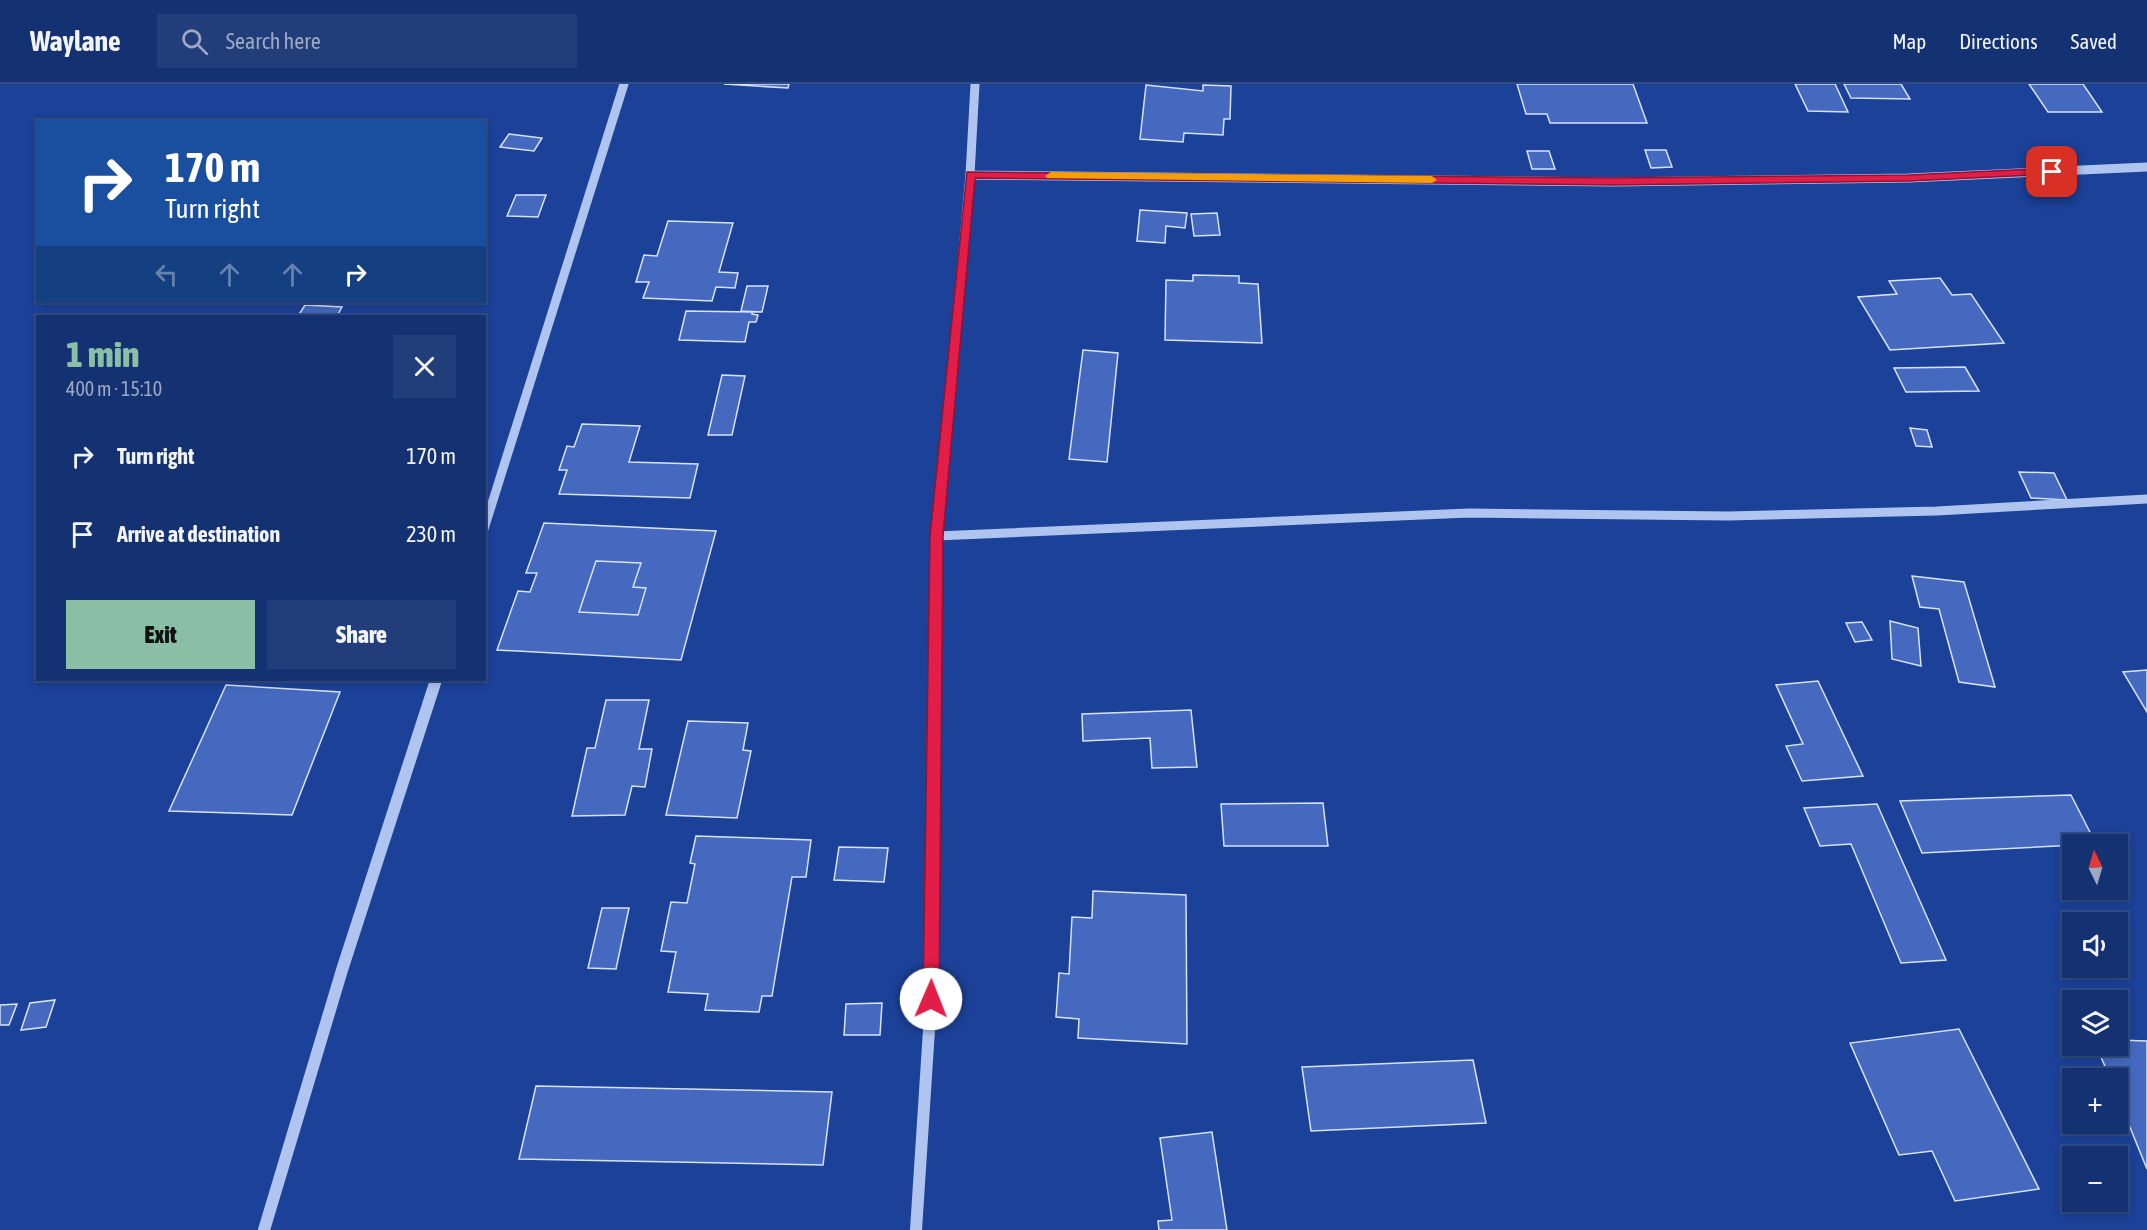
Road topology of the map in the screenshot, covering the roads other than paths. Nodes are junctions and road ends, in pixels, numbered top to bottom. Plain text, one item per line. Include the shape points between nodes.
1 (624, 84) edge
2 (975, 84) edge
3 (2147, 168) edge
4 (970, 175) junction
5 (2147, 499) edge
6 (486, 524) edge
7 (937, 536) junction
8 (436, 681) edge
9 (264, 1230) edge
10 (916, 1230) edge

1 - 6 street
2 - 4 street
3 - 4 street via 1909,178 1613,182
4 - 7 street
5 - 7 street via 1937,511 1728,516 1469,513
7 - 10 street via 931,999
8 - 9 street via 342,970

